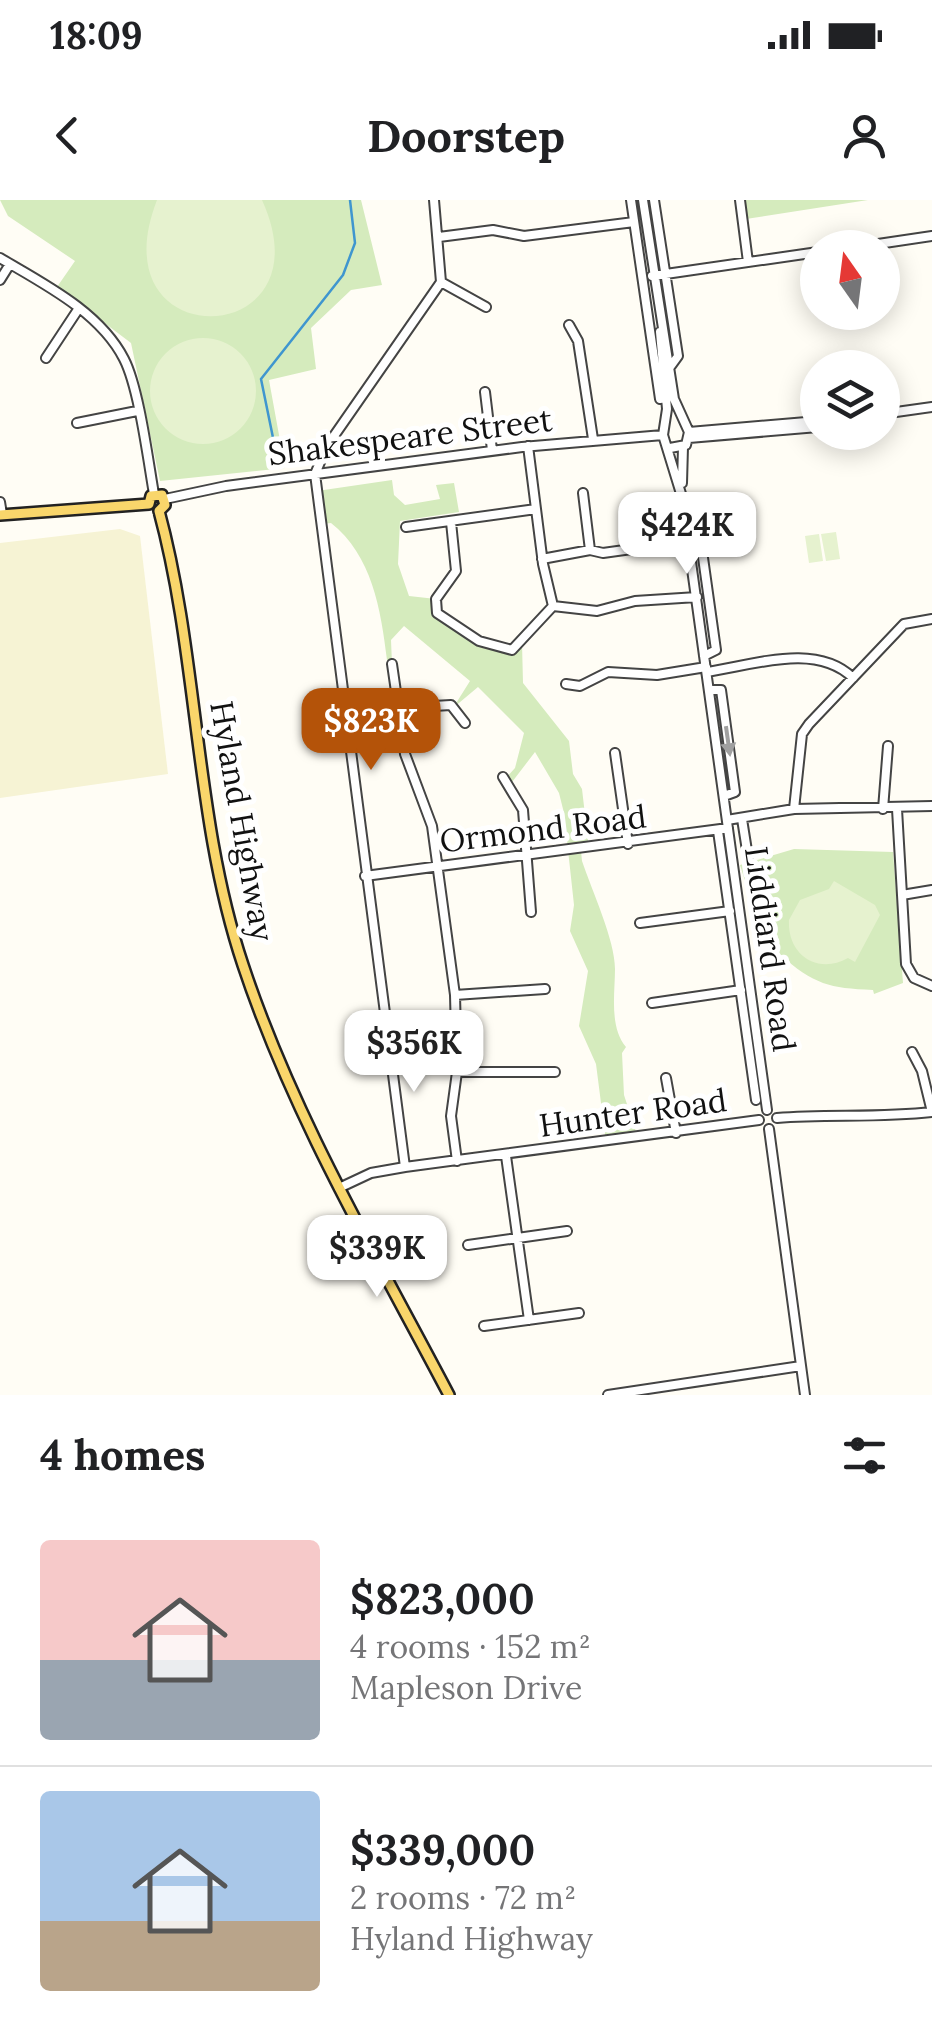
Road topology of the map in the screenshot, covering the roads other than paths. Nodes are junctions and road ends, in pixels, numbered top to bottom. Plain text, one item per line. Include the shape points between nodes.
1 (434, 200) edge
2 (631, 200) edge
3 (643, 200) edge
4 (654, 200) edge
5 (740, 200) edge
6 (634, 222) junction
7 (932, 236) edge
8 (439, 237) junction
9 (900, 241) edge
10 (800, 255) edge
11 (0, 258) edge
12 (748, 262) junction
13 (10, 264) junction
14 (667, 274) junction
15 (654, 276) junction
16 (642, 277) junction
17 (0, 280) edge
18 (441, 282) junction
19 (486, 307) dead end
20 (78, 308) junction
21 (660, 312) junction
22 (569, 325) dead end
23 (46, 358) dead end
24 (670, 368) junction
25 (485, 392) dead end
26 (660, 399) dead end
27 (932, 408) edge
28 (137, 411) junction
29 (900, 412) edge
30 (77, 423) dead end
31 (800, 425) edge
32 (665, 432) junction
33 (687, 432) junction
34 (592, 439) junction
35 (528, 446) junction
36 (670, 448) junction
37 (683, 448) junction
38 (492, 450) junction
39 (314, 474) junction
40 (583, 493) dead end
41 (682, 496) junction
42 (151, 499) junction
43 (165, 499) junction
44 (0, 502) edge
45 (536, 510) junction
46 (159, 511) junction
47 (1, 515) edge
48 (451, 522) junction
49 (406, 527) dead end
50 (646, 547) dead end
51 (590, 550) junction
52 (542, 559) junction
53 (697, 597) junction
54 (553, 606) junction
55 (932, 618) edge
56 (704, 656) junction
57 (392, 664) dead end
58 (706, 670) junction
59 (853, 678) junction
60 (566, 684) dead end
61 (399, 708) junction
62 (465, 723) dead end
63 (888, 746) dead end
64 (616, 753) dead end
65 (503, 777) dead end
66 (932, 806) edge
67 (794, 809) junction
68 (883, 809) junction
69 (897, 809) junction
70 (742, 819) junction
71 (724, 826) junction
72 (628, 844) junction
73 (529, 857) junction
74 (748, 857) dead end
75 (435, 869) junction
76 (365, 876) junction
77 (932, 890) edge
78 (902, 894) junction
79 (730, 911) junction
80 (531, 912) dead end
81 (640, 923) dead end
82 (932, 986) edge
83 (545, 989) dead end
84 (741, 990) junction
85 (455, 995) junction
86 (652, 1002) dead end
87 (912, 1052) dead end
88 (456, 1072) junction
89 (555, 1072) dead end
90 (666, 1078) dead end
91 (756, 1100) dead end
92 (767, 1110) junction
93 (932, 1112) edge
94 (777, 1118) junction
95 (758, 1120) junction
96 (769, 1128) junction
97 (676, 1132) junction
98 (506, 1156) junction
99 (458, 1161) junction
100 (405, 1166) junction
101 (339, 1188) junction
102 (567, 1231) dead end
103 (518, 1238) junction
104 (468, 1245) dead end
105 (579, 1314) dead end
106 (528, 1320) junction
107 (484, 1326) dead end
108 (801, 1366) junction
109 (713, 1380) junction
110 (634, 1392) edge
111 (449, 1395) edge
112 (608, 1395) edge
113 (715, 1395) edge
114 (805, 1395) edge

1 - 8 street
2 - 6 street
3 - 15 street
4 - 14 street
5 - 12 street
6 - 8 street via 524,236 493,230
6 - 16 street
7 - 9 street
8 - 18 street
10 - 12 street
11 - 13 street
12 - 14 street
13 - 17 street
13 - 20 street
14 - 15 street
14 - 24 street via 678,356
15 - 16 street
15 - 21 street
16 - 26 street
18 - 19 street
18 - 39 street
20 - 23 street
20 - 28 street via 122,355
21 - 24 street
21 - 32 street
22 - 34 street via 578,341
24 - 33 street
25 - 38 street
27 - 29 street
28 - 30 street
28 - 42 street
31 - 33 street
32 - 33 street, Shakespeare Street
32 - 34 street, Shakespeare Street
32 - 36 street, Liddiard Road
33 - 37 street
34 - 35 street, Shakespeare Street
35 - 38 street, Shakespeare Street
35 - 45 street
36 - 37 street
36 - 41 street, Liddiard Road
37 - 41 street, Liddiard Road
38 - 39 street, Shakespeare Street
39 - 43 street, Shakespeare Street
39 - 76 street
40 - 51 street
41 - 53 street, Liddiard Road
41 - 56 street, Liddiard Road via 694,499 698,514 716,650
42 - 43 main road
42 - 46 main road
42 - 47 main road
43 - 46 main road
44 - 47 street
45 - 48 street
45 - 52 street
46 - 101 main road, Hyland Highway via 220,878 242,964
48 - 49 street
48 - 54 street via 456,571 436,598 437,613 479,641 512,650
50 - 51 street
51 - 52 street
52 - 54 street
53 - 54 street via 597,611
53 - 56 street, Liddiard Road
55 - 59 street via 904,624
56 - 58 street, Liddiard Road
57 - 61 street
58 - 59 street via 812,656 838,664
58 - 60 street via 608,672 580,686
58 - 71 street, Liddiard Road
59 - 67 street via 802,734
61 - 62 street via 451,705
61 - 75 street via 405,754 432,826
63 - 68 street
64 - 72 street
65 - 73 street via 523,810
66 - 69 street, Ormond Road
67 - 68 street, Ormond Road
67 - 70 street, Ormond Road
68 - 69 street, Ormond Road
69 - 78 street
70 - 71 street, Ormond Road
70 - 74 street, Liddiard Road
71 - 72 street, Ormond Road
71 - 79 street, Liddiard Road
71 - 92 street, Liddiard Road
72 - 73 street, Ormond Road
73 - 75 street, Ormond Road
73 - 80 street
75 - 76 street, Ormond Road
75 - 85 street
76 - 100 street
77 - 78 street
78 - 82 street via 906,964 914,978
79 - 81 street
79 - 84 street, Liddiard Road
83 - 85 street
84 - 86 street
84 - 91 street, Liddiard Road
85 - 88 street
87 - 93 street
88 - 89 street
88 - 99 street via 451,1116
90 - 97 street
92 - 94 street
92 - 95 street
93 - 94 street
94 - 96 street
95 - 96 street
95 - 97 street, Hunter Road
96 - 108 street
97 - 98 street, Hunter Road
98 - 99 street, Hunter Road
98 - 103 street
99 - 100 street, Hunter Road
100 - 101 street, Hunter Road
101 - 111 main road, Hyland Highway
102 - 103 street
103 - 104 street
103 - 106 street
105 - 106 street
106 - 107 street
108 - 109 street
108 - 114 street
109 - 110 street
109 - 113 street
110 - 112 street

